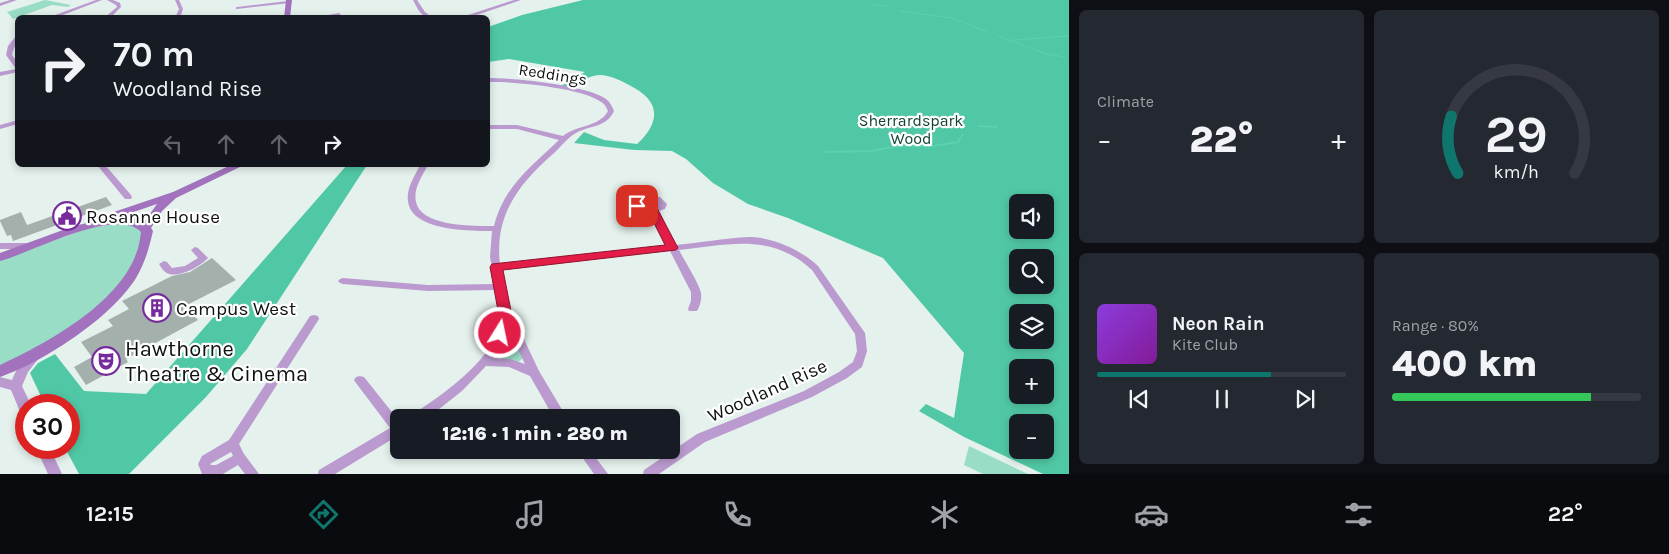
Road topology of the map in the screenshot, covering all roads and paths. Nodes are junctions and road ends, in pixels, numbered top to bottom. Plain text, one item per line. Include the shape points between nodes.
1 (14, 0) edge
2 (100, 0) edge
3 (109, 0) edge
4 (177, 0) edge
5 (415, 0) edge
6 (519, 0) edge
7 (288, 1) edge
8 (0, 5) edge
9 (237, 8) dead end
10 (58, 15) edge
11 (110, 15) edge
12 (178, 15) edge
13 (287, 15) edge
14 (426, 15) edge
15 (472, 15) edge
16 (15, 42) edge
17 (15, 62) edge
18 (15, 70) edge
19 (0, 74) edge
20 (490, 80) edge
21 (15, 123) edge
22 (490, 123) edge
23 (498, 126) junction
24 (0, 127) edge
25 (490, 127) edge
26 (565, 139) junction
27 (103, 167) edge
28 (235, 167) edge
29 (423, 167) edge
30 (176, 194) junction
31 (128, 197) dead end
32 (653, 210) dead end
33 (92, 224) junction
34 (146, 227) junction
35 (497, 229) junction
36 (0, 246) edge
37 (28, 246) junction
38 (672, 248) junction
39 (195, 250) dead end
40 (0, 257) edge
41 (164, 264) dead end
42 (496, 267) junction
43 (342, 282) dead end
44 (501, 287) junction
45 (693, 309) dead end
46 (505, 316) junction
47 (314, 320) dead end
48 (40, 352) junction
49 (483, 362) junction
50 (0, 372) edge
51 (534, 373) junction
52 (360, 380) dead end
53 (0, 382) edge
54 (16, 386) junction
55 (19, 394) edge
56 (429, 409) edge
57 (556, 409) edge
58 (390, 419) edge
59 (390, 434) edge
60 (233, 444) junction
61 (240, 458) junction
62 (48, 459) edge
63 (590, 459) edge
64 (55, 473) edge
65 (253, 474) edge
66 (324, 474) edge
67 (602, 474) edge
68 (649, 474) edge

1 - 8 street
2 - 10 street
3 - 11 street via 119,8
4 - 12 street via 181,10
5 - 14 street
6 - 15 street
7 - 9 street
7 - 13 main road
16 - 17 street via 9,55
18 - 19 street
20 - 26 street, Reddings via 579,91 607,103 611,111 603,121 573,132
21 - 24 street
22 - 23 street
23 - 25 street
23 - 26 street via 529,129
26 - 35 street via 518,184 509,197
27 - 31 street
28 - 30 main road
29 - 35 street via 411,191 419,214 428,221 449,227
30 - 33 main road
30 - 34 main road via 158,210
32 - 38 street
33 - 34 main road via 127,220
33 - 37 main road
34 - 48 main road via 140,261 124,284 88,319
35 - 42 street
36 - 37 street
37 - 40 main road
38 - 42 street, Woodland Rise
38 - 45 street via 696,292
38 - 68 street, Woodland Rise via 750,240 798,253 815,268 854,323 860,333 862,351 858,364 843,375 769,411 739,420 701,438
39 - 41 street via 203,258 200,262 180,271 170,271
42 - 44 street
43 - 44 street via 428,288
44 - 46 street
46 - 49 street via 497,340
46 - 51 street
47 - 60 street
48 - 50 main road
48 - 54 street via 25,367
49 - 51 street via 510,363
49 - 56 street via 453,392
51 - 57 street
52 - 58 street
53 - 54 street
54 - 55 street
59 - 66 street
60 - 61 street
60 - 61 street via 206,460 205,467 207,471 217,471
61 - 65 street
62 - 64 street
63 - 67 street

